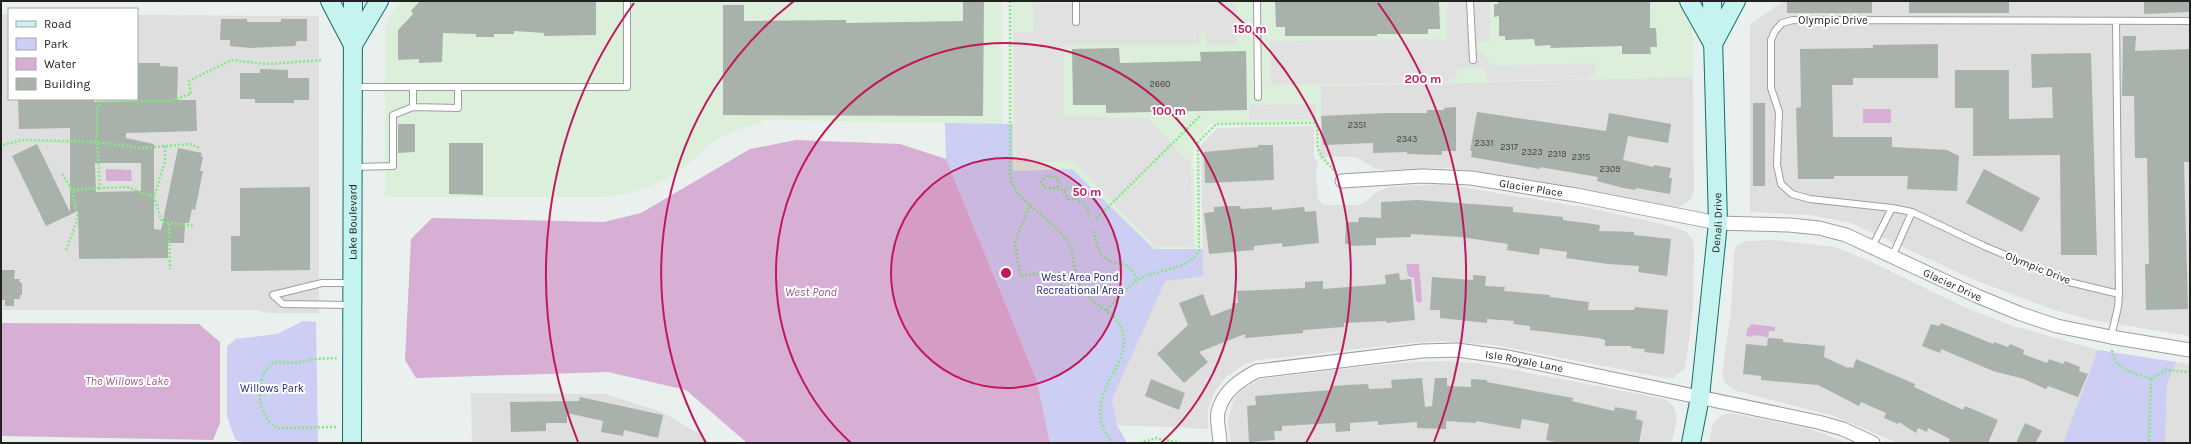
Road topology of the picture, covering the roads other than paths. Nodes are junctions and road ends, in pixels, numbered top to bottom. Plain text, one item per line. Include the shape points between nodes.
1 (330, 1) edge
2 (353, 1) edge
3 (379, 1) edge
4 (627, 1) edge
5 (1076, 1) edge
6 (1257, 1) edge
7 (1470, 1) edge
8 (1689, 1) edge
9 (1712, 1) edge
10 (1736, 1) edge
11 (2116, 21) junction
12 (2190, 21) edge
13 (1076, 22) dead end
14 (1713, 44) junction
15 (353, 46) junction
16 (1473, 60) dead end
17 (353, 86) junction
18 (413, 87) junction
19 (458, 87) junction
20 (1258, 97) dead end
21 (413, 107) junction
22 (352, 167) junction
23 (1342, 181) road end
24 (1892, 208) junction
25 (1912, 212) junction
26 (1718, 223) junction
27 (1872, 247) junction
28 (1892, 257) junction
29 (352, 283) junction
30 (2119, 294) junction
31 (352, 305) junction
32 (2111, 337) junction
33 (2190, 350) edge
34 (1700, 397) junction
35 (352, 435) edge
36 (1220, 443) edge
37 (1691, 443) edge
38 (1873, 443) edge

1 - 15 street
2 - 15 street, Lake Boulevard
3 - 15 street
4 - 19 lane via 627,87
5 - 13 lane
6 - 20 lane
7 - 16 lane
8 - 14 street
9 - 14 street, Denali Drive
10 - 14 street
11 - 12 lane, Olympic Drive
11 - 24 lane, Olympic Drive via 1793,20 1782,23 1775,30 1771,40 1770,88 1779,112 1777,165 1781,184 1792,194 1810,199
11 - 30 lane
14 - 26 street, Denali Drive
15 - 17 street, Lake Boulevard
17 - 18 lane
17 - 22 street, Lake Boulevard
18 - 19 lane
18 - 21 lane
19 - 21 lane via 458,108
21 - 22 lane via 393,115 393,166
22 - 29 street, Lake Boulevard
23 - 26 street, Glacier Place via 1422,176 1471,178 1576,195
24 - 25 lane, Olympic Drive
24 - 27 lane
25 - 28 lane
25 - 30 lane, Olympic Drive via 2069,282
26 - 27 street, Glacier Drive via 1819,228 1846,235
26 - 34 street, Denali Drive
27 - 28 street, Glacier Drive
28 - 32 street, Glacier Drive via 2021,314 2057,326
29 - 31 street, Lake Boulevard
29 - 31 lane via 322,283 273,295 282,304
30 - 32 lane
31 - 35 street, Lake Boulevard
32 - 33 street, Glacier Drive
34 - 36 street, Isle Royale Lane via 1484,352 1422,351 1257,370 1231,388 1223,400 1218,413
34 - 37 street, Denali Drive
34 - 38 street, Isle Royale Lane via 1818,422 1843,429

